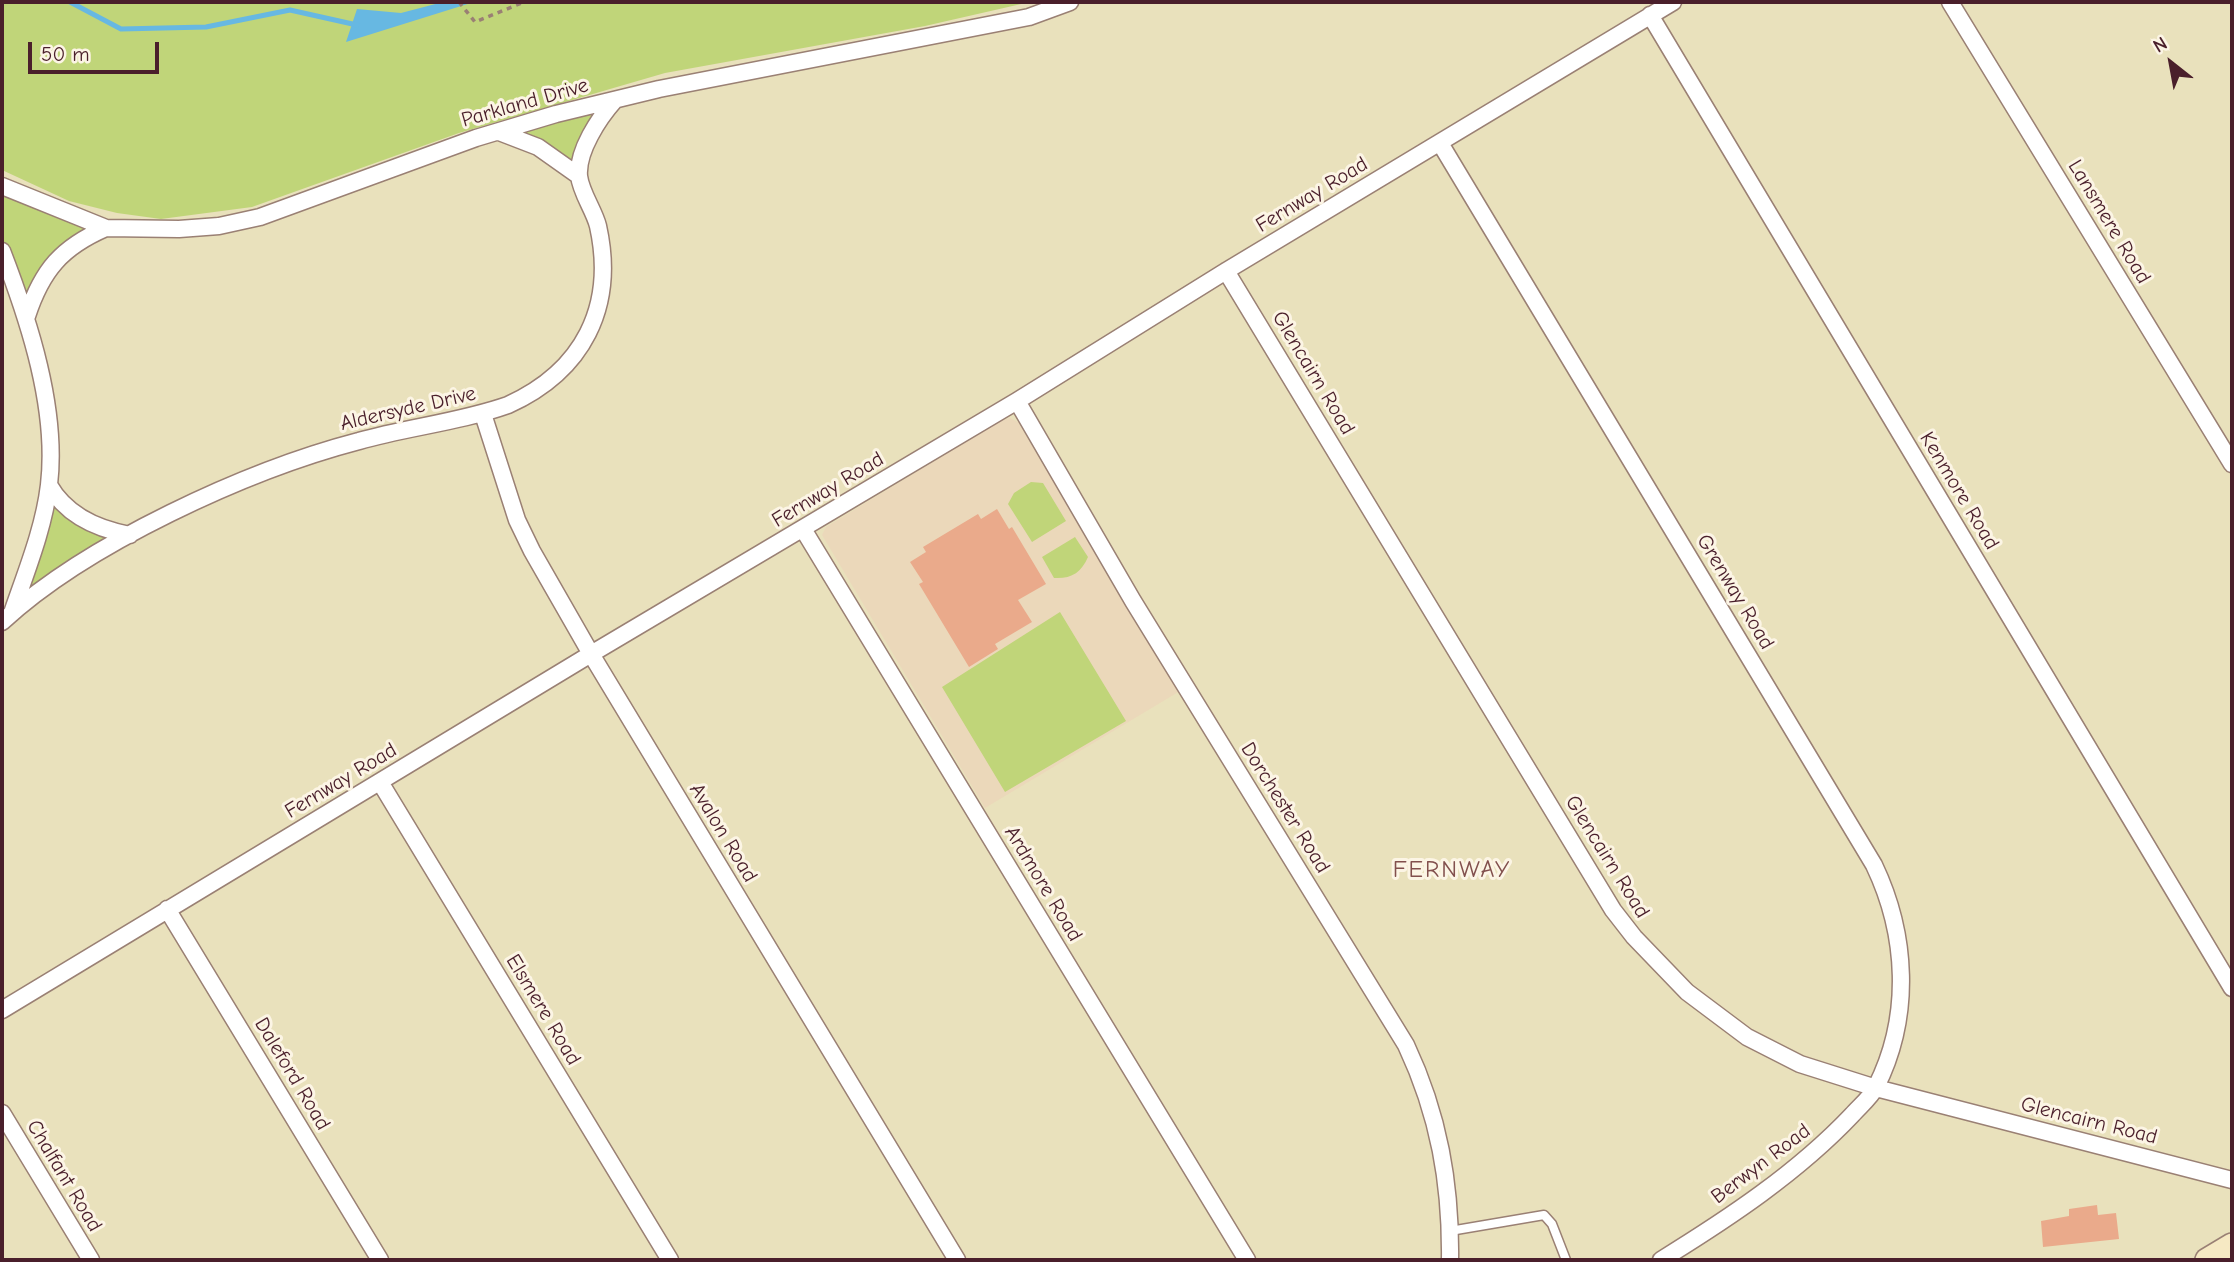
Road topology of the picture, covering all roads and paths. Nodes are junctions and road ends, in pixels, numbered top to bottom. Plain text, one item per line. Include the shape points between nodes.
1 (458, 2) edge
2 (524, 2) edge
3 (1070, 2) edge
4 (1673, 2) edge
5 (1951, 2) edge
6 (1650, 15) junction
7 (615, 100) junction
8 (499, 132) junction
9 (1440, 143) junction
10 (579, 176) junction
11 (2, 186) edge
12 (106, 228) junction
13 (2, 251) edge
14 (1226, 271) junction
15 (27, 316) junction
16 (1017, 401) junction
17 (483, 414) junction
18 (2232, 464) edge
19 (49, 485) junction
20 (803, 529) junction
21 (130, 535) junction
22 (7, 617) edge
23 (591, 654) junction
24 (380, 782) junction
25 (167, 909) junction
26 (2232, 988) edge
27 (2, 1010) edge
28 (1876, 1088) junction
29 (2, 1113) edge
30 (2232, 1180) edge
31 (1450, 1231) junction
32 (2232, 1245) edge
33 (91, 1260) edge
34 (380, 1260) edge
35 (670, 1260) edge
36 (957, 1260) edge
37 (1247, 1260) edge
38 (1450, 1260) edge
39 (1566, 1260) edge
40 (1661, 1260) edge
41 (2207, 1260) edge

1 - 2 path via 475,23
3 - 7 street, Parkland Drive via 989,26
4 - 6 street, Fernway Road
5 - 18 street, Lansmere Road
6 - 9 street, Fernway Road
6 - 26 street, Kenmore Road
7 - 8 street, Parkland Drive
7 - 10 street via 588,139
8 - 10 street via 538,148
8 - 12 street, Parkland Drive via 260,217 179,229
9 - 14 street, Fernway Road
9 - 28 street, Grenway Road via 1888,894 1897,922 1901,993
10 - 17 street, Aldersyde Drive via 603,253 604,276 592,328 559,375 533,394
11 - 12 street, Parkland Drive
12 - 15 street via 78,240 57,259
13 - 15 street
14 - 16 street, Fernway Road
14 - 28 street, Glencairn Road via 1613,910 1634,937 1687,992 1747,1037 1800,1064
15 - 19 street via 45,398
16 - 20 street, Fernway Road
16 - 31 street, Dorchester Road via 1133,601 1406,1045 1425,1085 1437,1127
17 - 21 street, Aldersyde Drive via 315,454
17 - 23 street, Avalon Road via 517,520
19 - 21 street via 64,507 95,526
19 - 22 street
20 - 23 street, Fernway Road
20 - 37 street, Ardmore Road
21 - 22 street, Aldersyde Drive
23 - 24 street, Fernway Road
23 - 36 street, Avalon Road
24 - 25 street, Fernway Road
24 - 35 street, Elsmere Road
25 - 27 street, Fernway Road
25 - 34 street, Daleford Road
28 - 30 street, Glencairn Road
28 - 40 street, Berwyn Road via 1825,1144 1748,1204
29 - 33 street, Chalfant Road
31 - 38 street, Dorchester Road
31 - 39 lane via 1544,1215
32 - 41 main road

